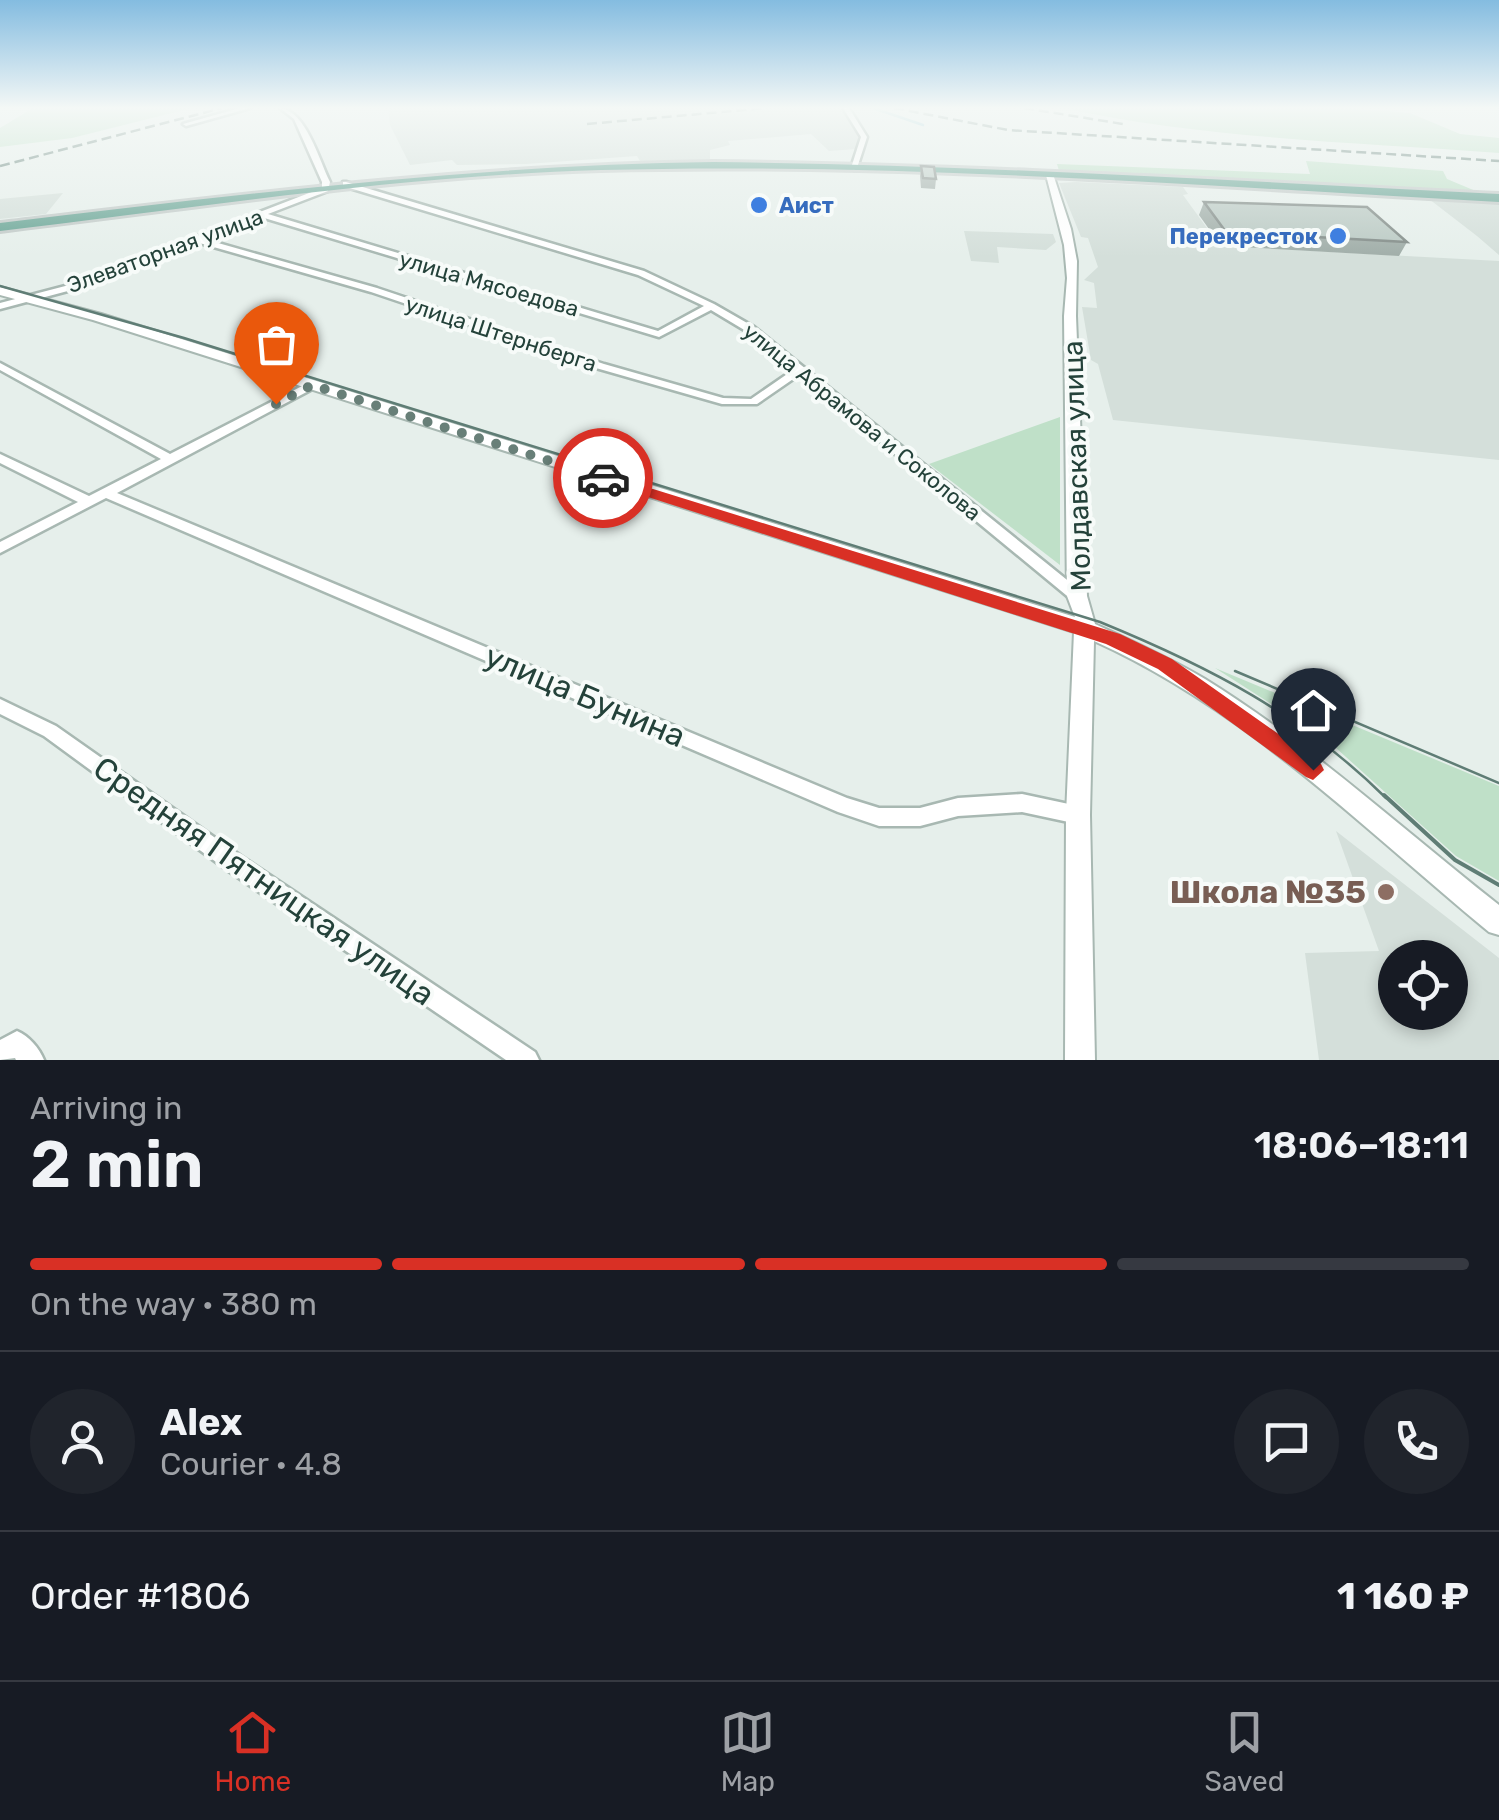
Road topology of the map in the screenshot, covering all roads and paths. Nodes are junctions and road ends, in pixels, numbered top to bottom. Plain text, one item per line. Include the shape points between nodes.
1 (314, 157) edge
2 (857, 157) edge
3 (854, 168) junction
4 (1049, 176) junction
5 (346, 184) junction
6 (327, 186) junction
7 (1499, 198) edge
8 (264, 214) junction
9 (0, 227) edge
10 (198, 240) junction
11 (0, 291) edge
12 (22, 298) junction
13 (0, 306) edge
14 (711, 306) junction
15 (1, 366) edge
16 (798, 370) junction
17 (312, 385) junction
18 (0, 458) edge
19 (170, 459) junction
20 (98, 497) junction
21 (0, 548) edge
22 (1077, 596) junction
23 (1082, 628) junction
24 (0, 706) edge
25 (1078, 815) junction
26 (1499, 922) edge
27 (0, 1054) edge
28 (32, 1060) edge
29 (527, 1060) edge
30 (1080, 1060) edge

1 - 6 street
2 - 3 street
3 - 4 main road
3 - 5 main road via 590,168
4 - 7 main road
4 - 22 street, Молдавская улица via 1076,278 1070,316
5 - 6 main road
5 - 14 street, улица Абрамова и Соколова via 641,273
6 - 8 street, Элеваторная улица
6 - 9 main road
8 - 10 street, Элеваторная улица
8 - 14 street, улица Мясоедова via 659,334
10 - 12 street, Элеваторная улица via 76,286
10 - 16 street, улица Штернберга via 722,401 752,402
11 - 12 street
12 - 13 street, Элеваторная улица
12 - 17 street
14 - 16 street, улица Абрамова и Соколова
15 - 19 street
16 - 22 street, улица Абрамова и Соколова
17 - 19 street
17 - 23 street
18 - 20 street, улица Бунина
19 - 20 street
20 - 21 street
20 - 25 street, улица Бунина via 845,806 879,817 920,817 1022,803
22 - 23 street, Молдавская улица
23 - 25 street, Молдавская улица
23 - 26 street via 1165,664 1245,719
24 - 29 street, Средняя Пятницкая улица via 50,732
25 - 30 street, Молдавская улица
27 - 28 street via 16,1043

